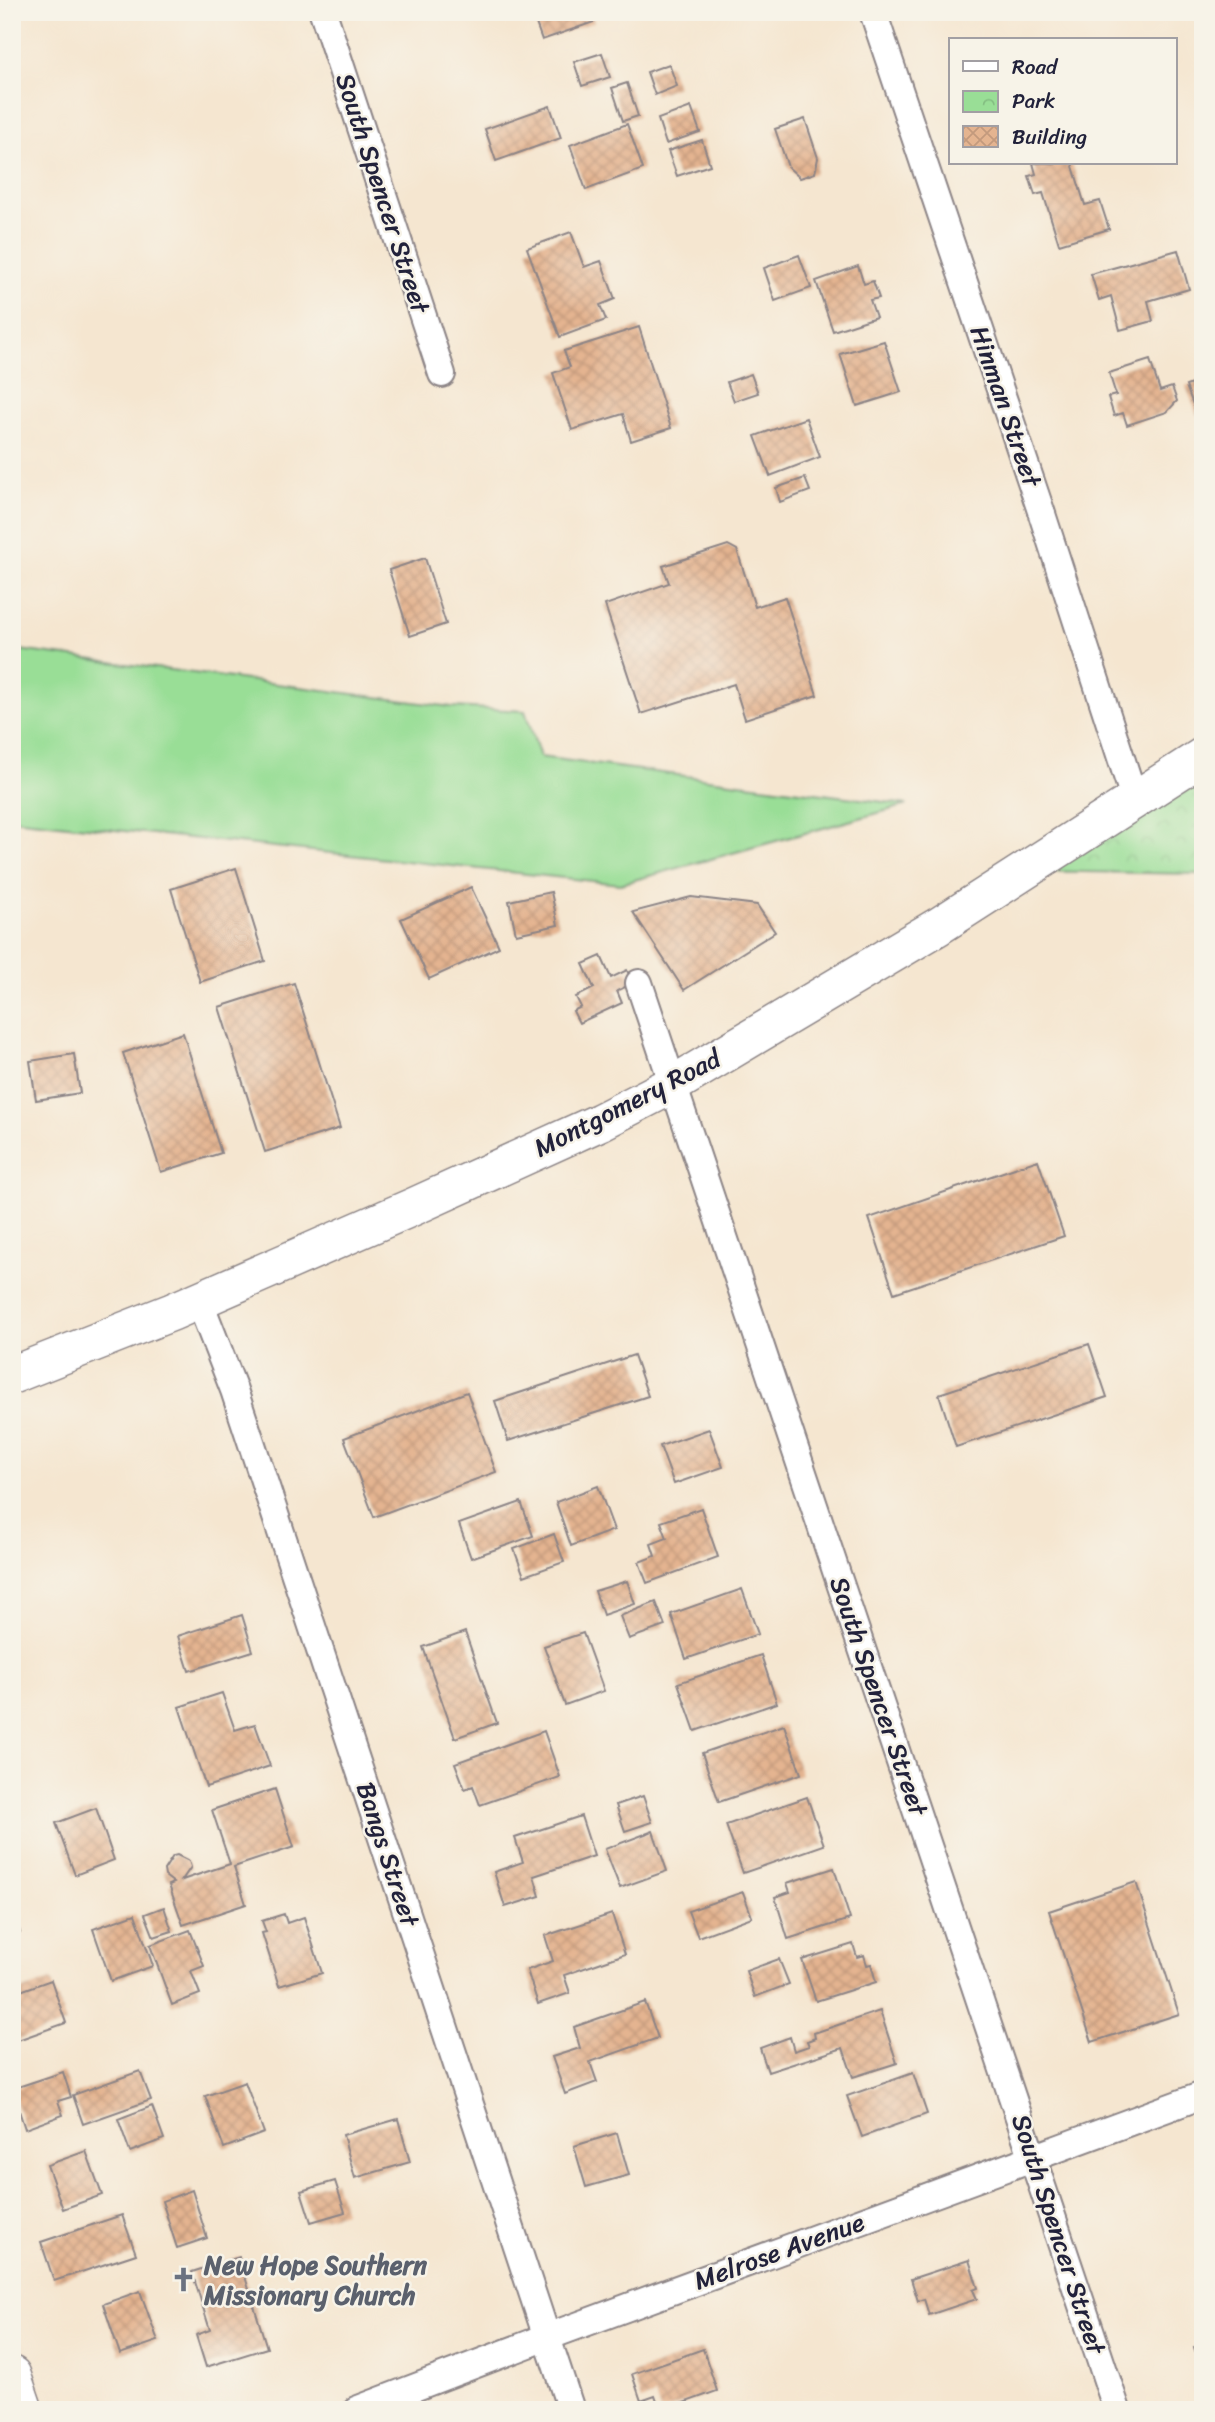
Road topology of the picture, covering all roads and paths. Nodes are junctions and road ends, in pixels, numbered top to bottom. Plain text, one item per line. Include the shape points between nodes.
1 (323, 12) edge
2 (873, 12) edge
3 (442, 374) dead end
4 (1203, 756) edge
5 (1135, 801) junction
6 (639, 983) dead end
7 (674, 1084) junction
8 (199, 1300) junction
9 (12, 1376) edge
10 (1203, 2095) edge
11 (1034, 2157) junction
12 (547, 2337) junction
13 (12, 2375) edge
14 (23, 2410) edge
15 (356, 2410) edge
16 (571, 2410) edge
17 (1117, 2410) edge

1 - 3 street, South Spencer Street
2 - 5 street, Hinman Street
4 - 5 street, Montgomery Road
5 - 7 street, Montgomery Road via 939,926
6 - 7 street, South Spencer Street
7 - 8 street, Montgomery Road via 600,1122
7 - 11 street, South Spencer Street
8 - 9 street, Montgomery Road
8 - 12 street, Bangs Street via 234,1390
10 - 11 street, Melrose Avenue
11 - 12 street, Melrose Avenue
11 - 17 street, South Spencer Street
12 - 15 street, Melrose Avenue
12 - 16 street, Bangs Street
13 - 14 street

